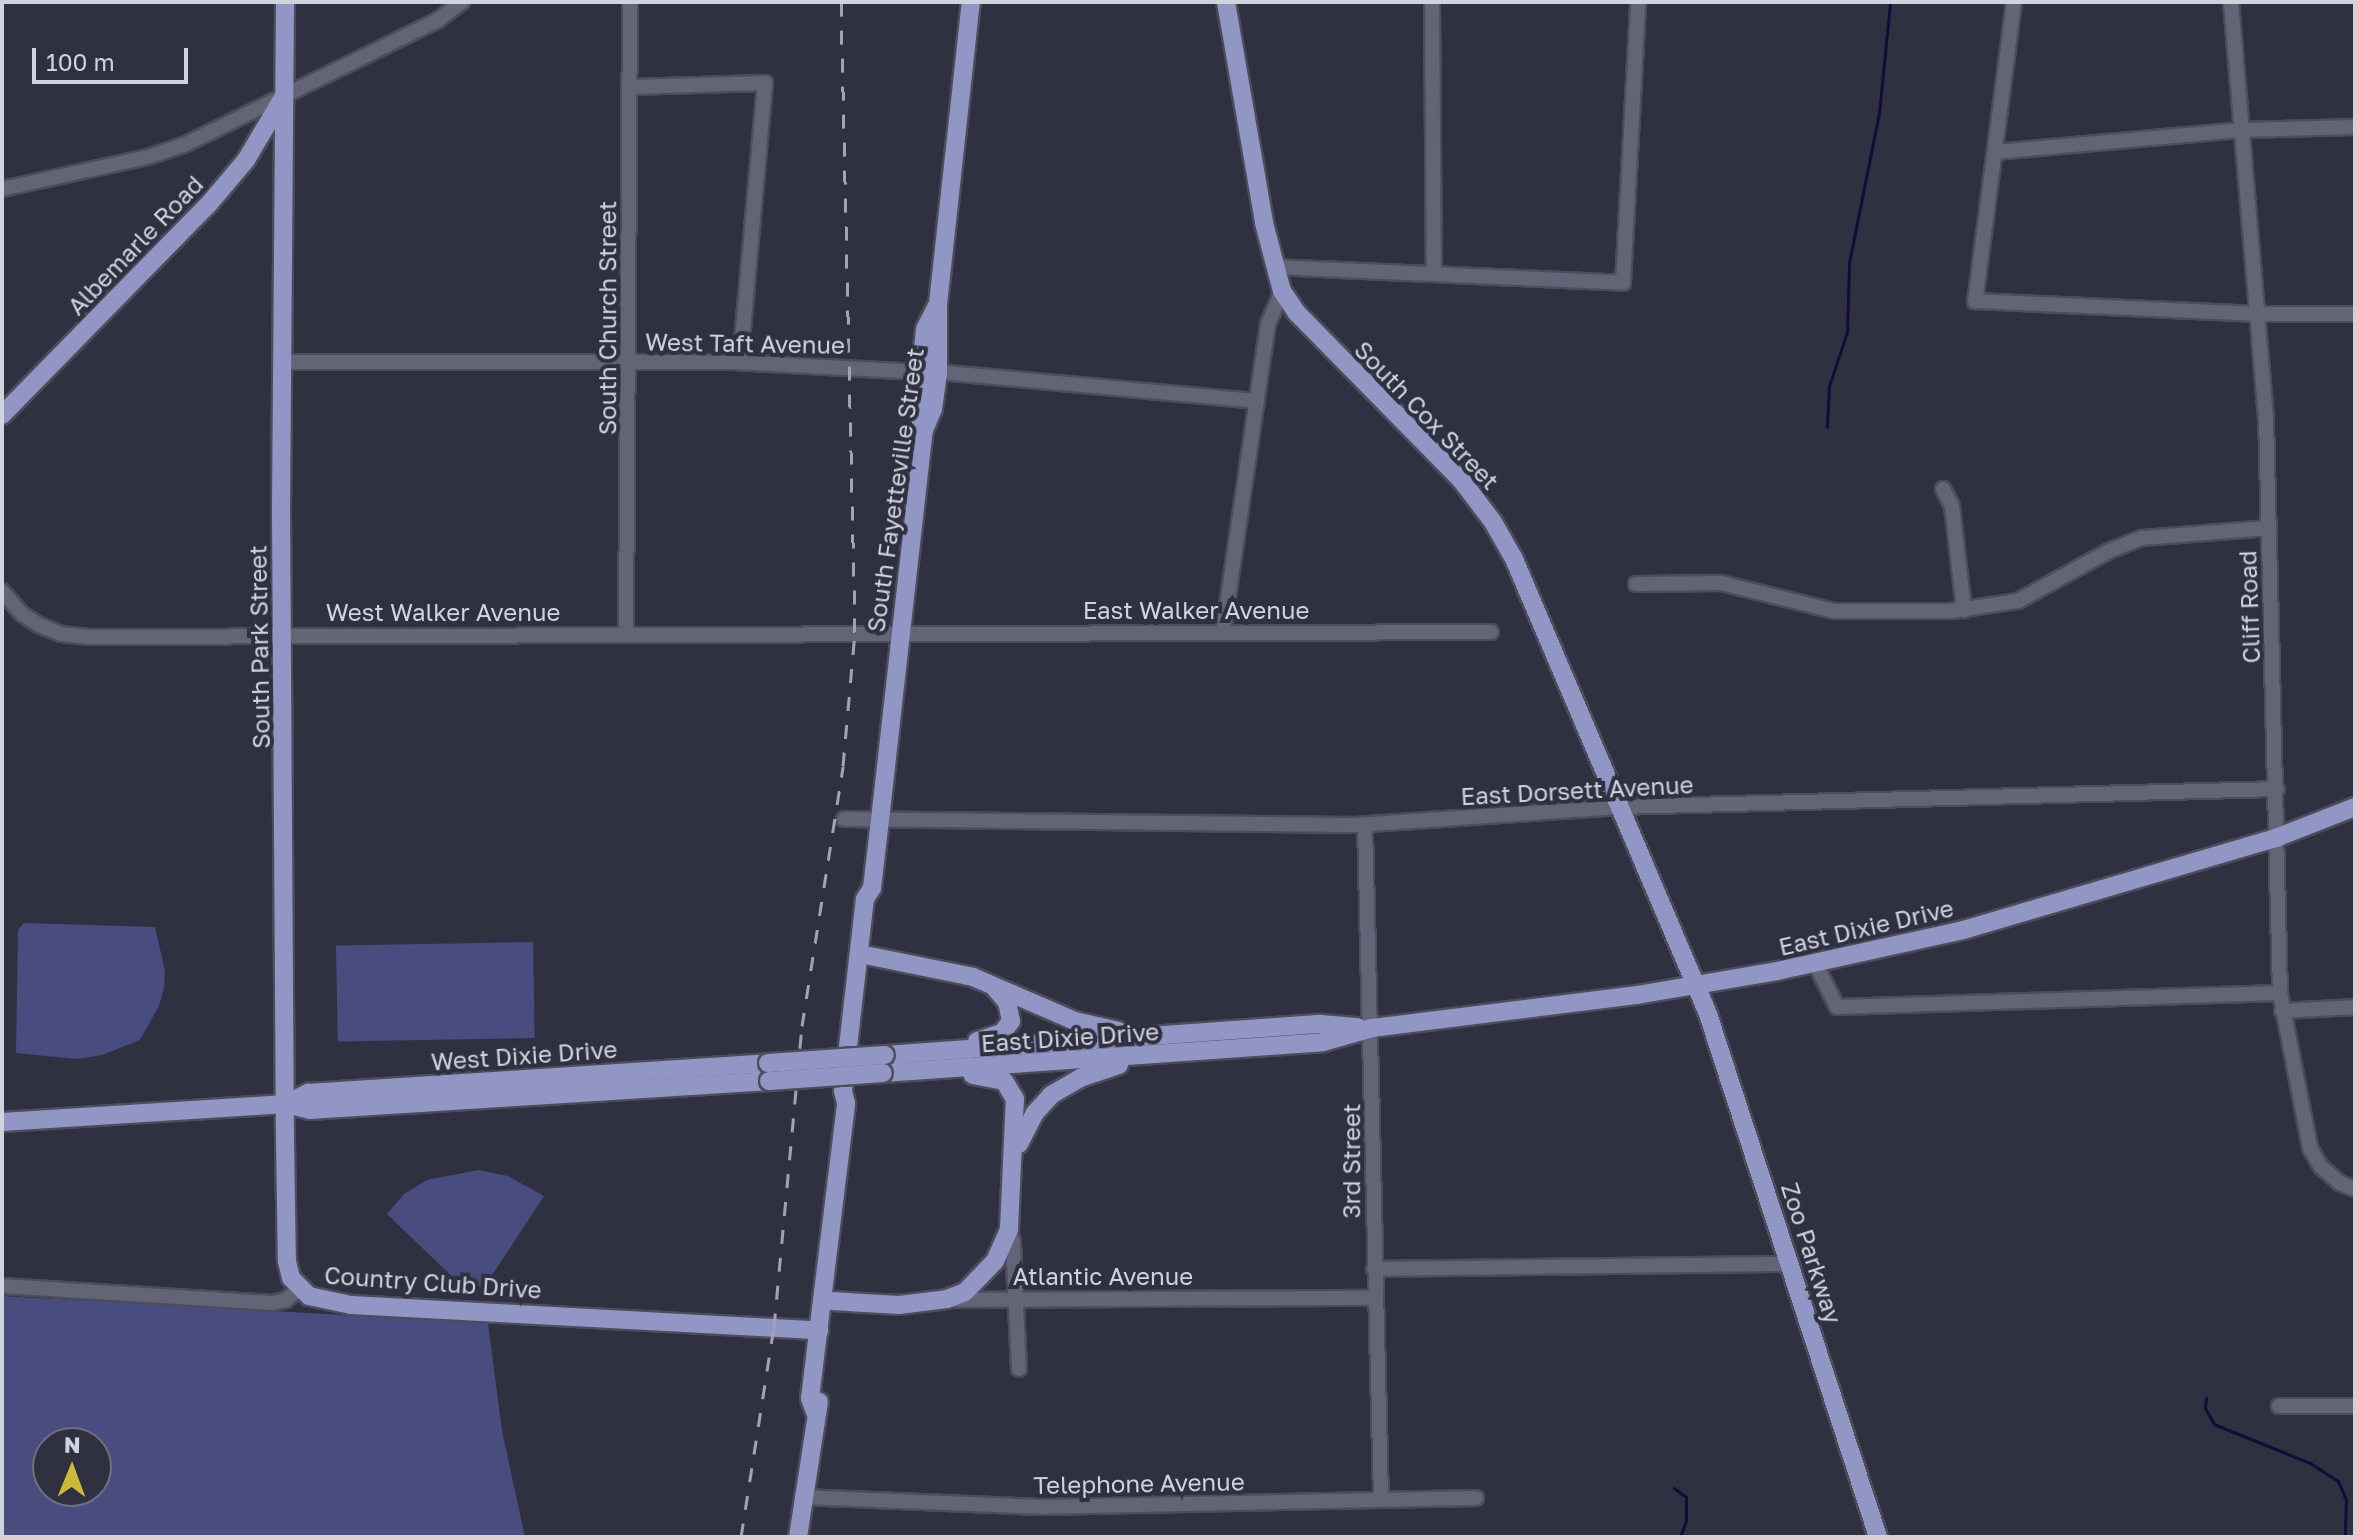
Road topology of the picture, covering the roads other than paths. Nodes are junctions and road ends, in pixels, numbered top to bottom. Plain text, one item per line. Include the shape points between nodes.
1 (285, 2) edge
2 (462, 2) edge
3 (630, 2) edge
4 (971, 2) edge
5 (1226, 2) edge
6 (1432, 2) edge
7 (1638, 2) edge
8 (2014, 2) edge
9 (2231, 2) edge
10 (629, 87) junction
11 (284, 95) junction
12 (2355, 127) edge
13 (2243, 130) junction
14 (1995, 152) junction
15 (2, 189) edge
16 (1275, 267) junction
17 (1434, 274) junction
18 (1282, 291) junction
19 (2259, 314) junction
20 (2355, 314) edge
21 (281, 362) junction
22 (628, 362) junction
23 (740, 362) junction
24 (929, 372) junction
25 (1257, 401) junction
26 (2, 415) edge
27 (1943, 489) dead end
28 (2269, 528) junction
29 (1636, 584) dead end
30 (2, 591) edge
31 (1964, 610) junction
32 (900, 632) junction
33 (1223, 632) junction
34 (1491, 632) dead end
35 (626, 633) junction
36 (283, 636) junction
37 (2277, 789) junction
38 (1620, 807) junction
39 (2355, 807) edge
40 (844, 819) dead end
41 (880, 820) junction
42 (1365, 825) junction
43 (2278, 837) junction
44 (872, 888) junction
45 (870, 956) junction
46 (1815, 963) junction
47 (991, 984) junction
48 (1695, 985) junction
49 (2280, 993) junction
50 (2355, 1007) edge
51 (2282, 1011) junction
52 (1372, 1028) junction
53 (1153, 1037) junction
54 (944, 1052) junction
55 (1165, 1054) junction
56 (884, 1064) junction
57 (931, 1071) junction
58 (768, 1072) joint
59 (846, 1103) junction
60 (286, 1104) junction
61 (2, 1122) edge
62 (1015, 1154) junction
63 (2354, 1188) edge
64 (1009, 1229) junction
65 (832, 1231) junction
66 (1789, 1264) junction
67 (1374, 1269) junction
68 (2, 1286) edge
69 (299, 1289) junction
70 (1375, 1298) junction
71 (947, 1299) junction
72 (831, 1301) junction
73 (1015, 1301) junction
74 (819, 1330) junction
75 (1019, 1369) dead end
76 (2279, 1406) dead end
77 (2355, 1406) edge
78 (815, 1412) junction
79 (802, 1497) junction
80 (1381, 1497) junction
81 (1476, 1498) dead end
82 (798, 1537) edge
83 (1878, 1537) edge

1 - 11 main road, South Park Street
2 - 11 street via 438,20
3 - 10 street, South Church Street
4 - 24 main road, South Fayetteville Street
5 - 16 main road, South Cox Street
6 - 17 street
7 - 17 street via 1623,283
8 - 14 street
9 - 13 street, Cliff Road
10 - 22 street, South Church Street
10 - 23 street via 765,83
11 - 15 street via 148,157
11 - 21 main road, South Park Street
11 - 26 main road, Albemarle Road via 246,160 208,205
12 - 13 street
13 - 14 street
13 - 19 street, Cliff Road
14 - 19 street via 1975,301
16 - 17 street
16 - 18 main road, South Cox Street
18 - 25 street via 1268,324
18 - 38 main road, South Cox Street via 1297,313 1462,481 1498,530
19 - 20 street
19 - 28 street, Cliff Road
21 - 22 street, West Taft Avenue
21 - 36 main road, South Park Street
22 - 23 street, West Taft Avenue
22 - 35 street, South Church Street
23 - 24 street, West Taft Avenue
24 - 25 street, West Taft Avenue
24 - 32 main road, South Fayetteville Street via 917,410 927,424
25 - 33 street
27 - 31 street via 1952,506
28 - 31 street via 2142,538 2018,601
28 - 37 street, Cliff Road
29 - 31 street via 1721,583 1833,611
30 - 36 street, West Walker Avenue via 22,614 61,634
32 - 33 street, East Walker Avenue
32 - 35 street, West Walker Avenue
32 - 41 main road, South Fayetteville Street
33 - 34 street, East Walker Avenue
35 - 36 street, West Walker Avenue
36 - 60 main road, South Park Street
37 - 38 street, East Dorsett Avenue
37 - 43 street, Cliff Road
38 - 42 street, East Dorsett Avenue
38 - 48 main road, South Cox Street
39 - 43 main road, East Dixie Drive
40 - 41 street, East Dorsett Avenue
41 - 42 street, East Dorsett Avenue
41 - 44 main road, South Fayetteville Street
42 - 52 street, 3rd Street
43 - 46 main road, East Dixie Drive via 1963,930
43 - 49 street, Cliff Road
44 - 45 main road, South Fayetteville Street via 877,900
44 - 59 main road, South Fayetteville Street via 863,914 843,1091
45 - 47 main road
45 - 59 main road, South Fayetteville Street via 855,1092
46 - 48 main road, East Dixie Drive
46 - 49 street via 1837,1007
47 - 53 main road via 1075,1021
47 - 54 main road via 1011,1010 1009,1025 996,1036
48 - 52 main road, East Dixie Drive
48 - 66 main road, Zoo Parkway
49 - 51 street, Cliff Road
50 - 51 street
51 - 63 street, Cliff Road via 2310,1148 2321,1167
52 - 53 main road, East Dixie Drive via 1321,1024
52 - 55 main road, East Dixie Drive via 1323,1042
52 - 67 street, 3rd Street
53 - 54 main road, East Dixie Drive
54 - 56 main road, East Dixie Drive
55 - 57 main road, East Dixie Drive
55 - 62 main road via 1080,1078 1051,1095 1029,1123
56 - 57 main road, East Dixie Drive
56 - 58 main road, East Dixie Drive, bridge
57 - 62 main road via 995,1078 1010,1086 1015,1099
58 - 60 main road, West Dixie Drive via 308,1093
59 - 65 main road, South Fayetteville Street
60 - 61 main road, West Dixie Drive
60 - 69 main road, South Park Street via 287,1261
62 - 64 main road
64 - 71 main road via 986,1273 965,1292
64 - 73 street
65 - 72 main road, South Fayetteville Street via 838,1241
65 - 74 main road, South Fayetteville Street
66 - 67 street
66 - 83 main road, Zoo Parkway
67 - 70 street, 3rd Street
68 - 69 street, Country Club Drive via 272,1303
69 - 74 main road, Country Club Drive via 322,1301 351,1305
70 - 73 street, Atlantic Avenue
70 - 80 street, 3rd Street
71 - 72 main road, Atlantic Avenue via 899,1305
71 - 73 street, Atlantic Avenue
72 - 78 main road, South Fayetteville Street
73 - 75 street
74 - 78 main road, South Fayetteville Street via 810,1398
76 - 77 street
78 - 79 main road, South Fayetteville Street
79 - 80 street, Telephone Avenue via 1042,1507
79 - 82 main road, South Fayetteville Street
80 - 81 street, Telephone Avenue

